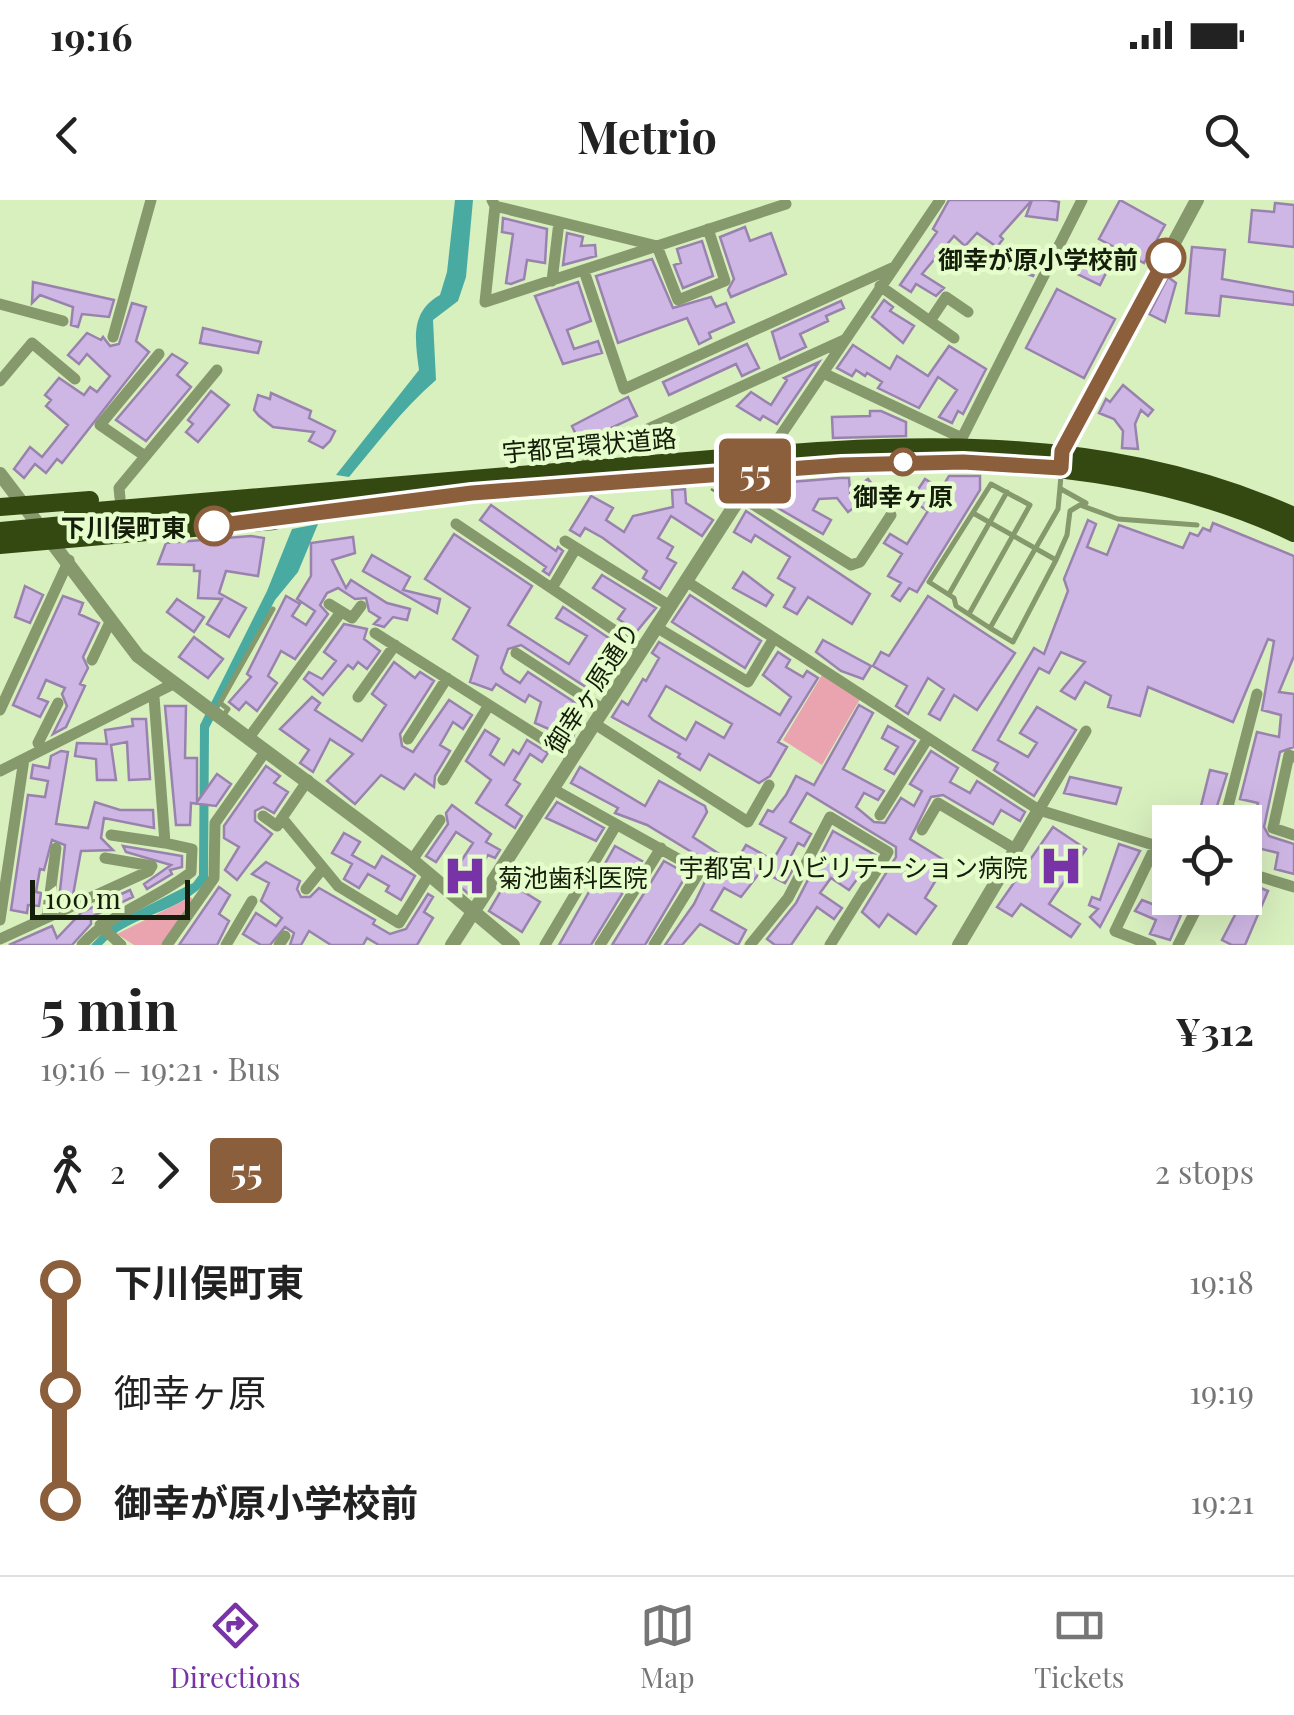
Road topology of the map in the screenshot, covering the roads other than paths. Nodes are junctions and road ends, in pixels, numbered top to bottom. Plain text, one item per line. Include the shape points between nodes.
1 (151, 200) edge
2 (940, 200) edge
3 (1082, 200) edge
4 (1197, 200) edge
5 (790, 201) edge
6 (494, 203) edge
7 (559, 222) junction
8 (708, 230) junction
9 (656, 246) junction
10 (892, 268) junction
11 (584, 271) junction
12 (552, 281) junction
13 (880, 286) junction
14 (0, 304) edge
15 (968, 312) dead end
16 (930, 320) junction
17 (63, 322) dead end
18 (113, 337) dead end
19 (954, 338) dead end
20 (844, 340) junction
21 (158, 354) dead end
22 (218, 370) dead end
23 (823, 373) junction
24 (75, 379) dead end
25 (0, 381) edge
26 (963, 442) junction
27 (768, 454) junction
28 (145, 456) junction
29 (1061, 459) junction
30 (579, 470) junction
31 (758, 471) junction
32 (0, 474) edge
33 (474, 486) junction
34 (1060, 489) junction
35 (1008, 492) junction
36 (120, 498) junction
37 (734, 498) junction
38 (23, 505) junction
39 (1088, 505) junction
40 (0, 507) edge
41 (973, 513) junction
42 (891, 515) dead end
43 (1294, 516) edge
44 (74, 519) junction
45 (0, 520) edge
46 (990, 523) junction
47 (456, 524) dead end
48 (1198, 525) dead end
49 (0, 531) edge
50 (1294, 533) edge
51 (1013, 536) junction
52 (54, 539) junction
53 (0, 545) edge
54 (1036, 549) junction
55 (69, 560) junction
56 (1056, 560) junction
57 (686, 581) junction
58 (552, 588) junction
59 (949, 594) junction
60 (329, 604) dead end
61 (361, 606) dead end
62 (670, 606) junction
63 (272, 609) dead end
64 (342, 612) junction
65 (969, 614) junction
66 (112, 620) junction
67 (656, 627) junction
68 (990, 628) junction
69 (375, 632) dead end
70 (774, 638) junction
71 (395, 645) junction
72 (642, 650) junction
73 (516, 652) dead end
74 (92, 660) dead end
75 (447, 678) junction
76 (172, 684) junction
77 (1257, 694) dead end
78 (154, 697) junction
79 (358, 697) dead end
80 (58, 703) dead end
81 (489, 705) junction
82 (0, 710) edge
83 (604, 710) junction
84 (219, 717) junction
85 (595, 724) junction
86 (1086, 731) dead end
87 (928, 738) junction
88 (248, 739) junction
89 (408, 739) dead end
90 (42, 750) junction
91 (264, 752) junction
92 (1294, 757) edge
93 (573, 758) junction
94 (24, 759) junction
95 (0, 771) edge
96 (308, 780) junction
97 (443, 780) dead end
98 (769, 785) dead end
99 (552, 790) junction
100 (1228, 805) edge
101 (1038, 810) junction
102 (880, 815) dead end
103 (263, 816) dead end
104 (282, 818) junction
105 (440, 820) dead end
106 (615, 827) junction
107 (922, 830) dead end
108 (110, 835) dead end
109 (1294, 835) edge
110 (164, 843) junction
111 (1152, 845) edge
112 (56, 848) dead end
113 (661, 848) junction
114 (1015, 849) junction
115 (1152, 854) edge
116 (104, 858) dead end
117 (412, 860) junction
118 (323, 868) junction
119 (429, 875) junction
120 (1262, 877) edge
121 (1294, 887) edge
122 (306, 889) dead end
123 (252, 901) dead end
124 (472, 914) junction
125 (1193, 915) edge
126 (48, 917) junction
127 (0, 920) edge
128 (100, 925) junction
129 (0, 939) edge
130 (228, 944) edge
131 (82, 945) edge
132 (121, 945) edge
133 (167, 945) edge
134 (452, 945) edge
135 (513, 945) edge
136 (545, 945) edge
137 (600, 945) edge
138 (654, 945) edge
139 (750, 945) edge
140 (830, 945) edge
141 (959, 945) edge
142 (1152, 945) edge
143 (1178, 945) edge

1 - 18 street
2 - 10 street
3 - 26 street
4 - 29 street
5 - 8 street
6 - 7 street
6 - 12 street via 485,302
7 - 9 street
7 - 12 street
8 - 9 street
8 - 9 street via 725,281 678,300
9 - 11 street
10 - 11 street via 624,389
10 - 13 street
11 - 12 street
13 - 16 street
13 - 20 street
14 - 17 street
15 - 16 street via 946,298
16 - 19 street
20 - 23 street
20 - 30 street via 606,448
21 - 28 street via 100,424
22 - 28 street
23 - 26 street
23 - 27 street
24 - 25 street via 32,343
26 - 27 highway, 宇都宮環状道路
26 - 29 highway, 宇都宮環状道路
27 - 30 highway, 宇都宮環状道路
27 - 31 street, 御幸ヶ原通り
28 - 36 street via 119,488
29 - 31 highway, 宇都宮環状道路
29 - 34 lane
29 - 43 highway, 宇都宮環状道路 via 1178,473
29 - 50 highway, 宇都宮環状道路 via 1211,498
30 - 33 highway, 宇都宮環状道路
31 - 33 highway, 宇都宮環状道路
31 - 37 street, 御幸ヶ原通り
32 - 38 street
33 - 36 highway
33 - 44 highway, 宇都宮環状道路
33 - 52 highway via 290,519
34 - 39 lane
34 - 54 lane via 1058,509
35 - 41 lane via 991,484
35 - 46 lane
35 - 51 lane via 1030,504
36 - 38 highway
37 - 42 street via 850,565 860,562
37 - 57 street, 御幸ヶ原通り
38 - 40 highway
38 - 52 street
39 - 48 lane via 1118,519
39 - 56 lane via 1070,511
41 - 46 lane
41 - 59 lane via 929,582
44 - 45 highway, 宇都宮環状道路
44 - 49 highway, 宇都宮環状道路, bridge
46 - 51 lane
46 - 59 lane
47 - 58 street
51 - 54 lane
51 - 65 lane
52 - 53 highway
52 - 55 street
54 - 56 lane
54 - 68 lane
55 - 66 street
55 - 82 street
56 - 68 lane via 1013,642
57 - 62 street, 御幸ヶ原通り
57 - 70 street
58 - 62 street via 571,544
58 - 72 street
59 - 65 lane
60 - 64 street
61 - 64 street via 352,618
62 - 67 street, 御幸ヶ原通り
63 - 84 lane via 220,703 228,710
64 - 88 street
65 - 68 lane
66 - 74 street
66 - 76 street via 138,656
67 - 70 street via 748,682
67 - 72 street, 御幸ヶ原通り
69 - 71 street
70 - 87 street
71 - 75 street
71 - 79 street
72 - 83 street, 御幸ヶ原通り
73 - 83 street
75 - 81 street
75 - 89 street
76 - 78 street
76 - 84 street
77 - 100 street
78 - 90 street
78 - 110 street
80 - 90 street via 38,743
81 - 93 street
81 - 97 street
83 - 85 street, 御幸ヶ原通り
84 - 88 street
85 - 93 street, 御幸ヶ原通り
85 - 98 street via 748,822
86 - 101 street
87 - 101 street
87 - 102 street
88 - 91 street
90 - 94 street
91 - 96 street
91 - 133 street via 215,823 214,878
92 - 109 street via 1289,756 1272,828
93 - 99 street, 御幸ヶ原通り
94 - 95 street
94 - 127 street
96 - 104 street
96 - 117 street
99 - 106 street
99 - 124 street, 御幸ヶ原通り
101 - 111 street
101 - 114 street
103 - 104 street via 277,826
104 - 118 street
105 - 117 street
106 - 113 street
106 - 136 street
107 - 114 street via 938,804
108 - 110 street
110 - 128 street via 192,848 191,872
112 - 126 street
113 - 137 street
113 - 138 street via 700,870
114 - 141 street
115 - 142 street via 1115,931
116 - 126 street via 152,866
117 - 119 street
118 - 119 street via 338,886 398,923
118 - 122 street
119 - 124 street
120 - 121 street
123 - 130 street
124 - 134 street, 御幸ヶ原通り
124 - 135 street
125 - 143 street
126 - 129 street
128 - 131 street
128 - 132 street
139 - 140 street via 788,898 830,817 888,852

